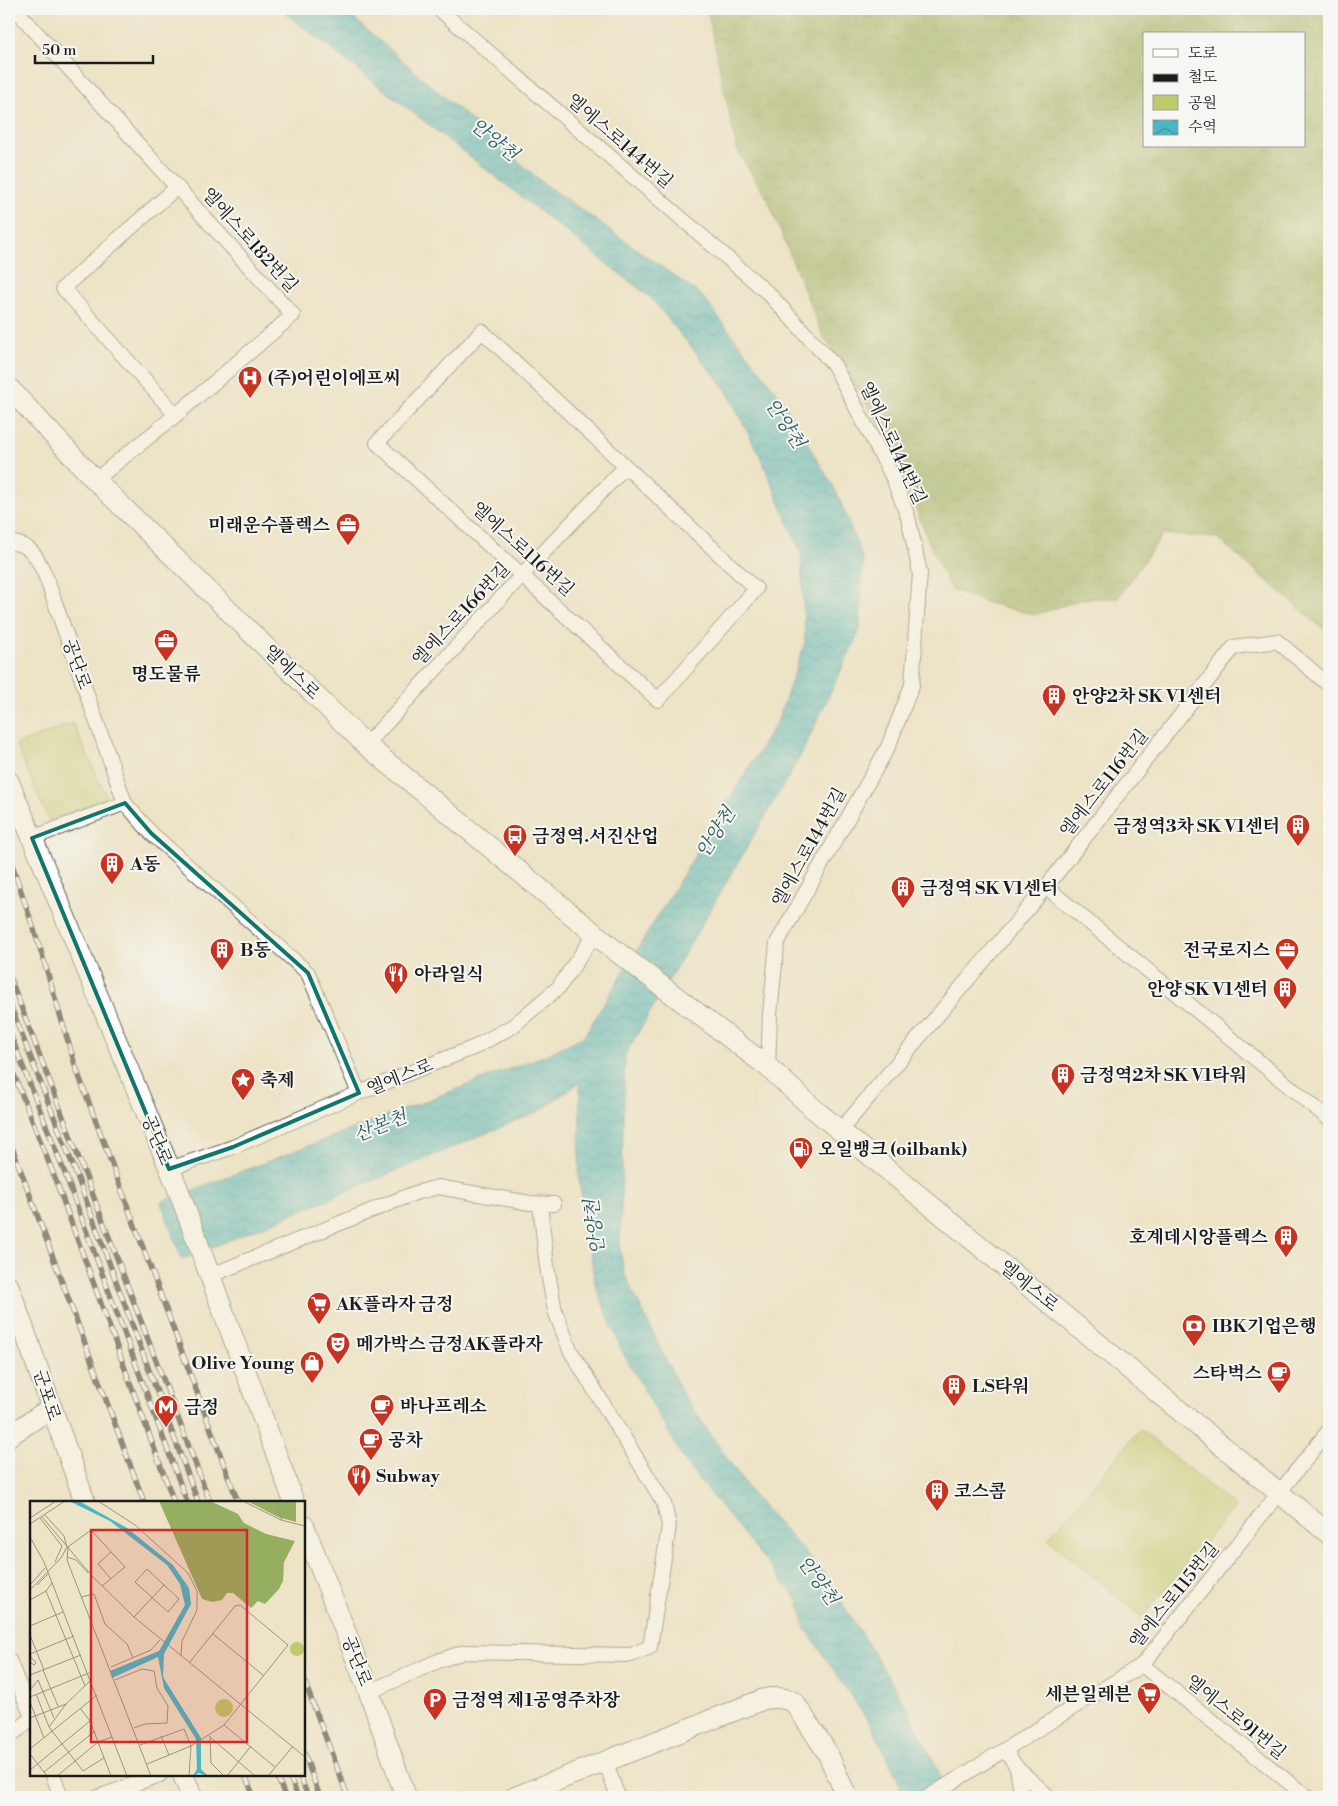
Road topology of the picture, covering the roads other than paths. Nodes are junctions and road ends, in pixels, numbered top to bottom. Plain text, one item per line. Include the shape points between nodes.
1 (15, 9) edge
2 (439, 9) edge
3 (177, 187) junction
4 (11, 392) edge
5 (176, 415) junction
6 (626, 466) junction
7 (95, 480) junction
8 (9, 543) edge
9 (522, 574) junction
10 (1329, 684) edge
11 (366, 745) junction
12 (9, 782) edge
13 (125, 803) junction
14 (32, 838) junction
15 (1046, 887) junction
16 (595, 934) junction
17 (768, 1067) junction
18 (359, 1093) junction
19 (1329, 1119) edge
20 (840, 1131) junction
21 (172, 1177) junction
22 (209, 1276) junction
23 (9, 1287) edge
24 (51, 1408) junction
25 (1329, 1430) edge
26 (9, 1436) edge
27 (1278, 1494) junction
28 (85, 1501) edge
29 (294, 1501) edge
30 (305, 1529) edge
31 (1329, 1534) edge
32 (9, 1660) edge
33 (1142, 1665) junction
34 (369, 1692) junction
35 (30, 1712) edge
36 (30, 1720) edge
37 (9, 1737) edge
38 (1006, 1751) junction
39 (605, 1761) junction
40 (1017, 1768) junction
41 (53, 1776) edge
42 (157, 1776) edge
43 (184, 1776) edge
44 (61, 1797) edge
45 (98, 1797) edge
46 (192, 1797) edge
47 (406, 1797) edge
48 (515, 1797) edge
49 (618, 1797) edge
50 (847, 1797) edge
51 (928, 1797) edge
52 (1022, 1797) edge
53 (1049, 1797) edge
54 (1307, 1797) edge

1 - 3 street, 엘에스로182번길
2 - 17 street, 엘에스로144번길 via 770,294 834,365 893,478 908,517 920,573 912,685 888,747 777,943
3 - 5 street, 엘에스로182번길 via 63,288
3 - 5 street, 엘에스로182번길 via 293,315
4 - 7 street, 엘에스로
5 - 7 street, 엘에스로182번길
6 - 9 street, 엘에스로166번길
6 - 9 street, 엘에스로116번길 via 756,589 658,700
6 - 9 street, 엘에스로116번길 via 482,332 378,443
7 - 11 street, 엘에스로
8 - 13 street, 공단로 via 20,543 29,548 46,577
9 - 11 street, 엘에스로166번길
10 - 15 street, 엘에스로116번길 via 1277,641 1234,647
11 - 16 street, 엘에스로
12 - 14 street, 공단로
13 - 14 street
13 - 18 street via 151,833 308,973
14 - 21 street, 공단로
15 - 19 street
15 - 20 street, 엘에스로116번길
16 - 17 street, 엘에스로
16 - 18 street, 엘에스로 via 559,986 513,1026 475,1047
17 - 20 street, 엘에스로
18 - 21 street, 엘에스로
20 - 27 street, 엘에스로
21 - 22 street, 공단로
22 - 29 street, 공단로
22 - 34 street via 415,1193 438,1187 547,1204 548,1276 570,1350 664,1503 669,1526 650,1647 631,1655 464,1652
23 - 24 street, 군포로
24 - 26 street
24 - 28 street, 군포로
25 - 27 street
27 - 31 street, 엘에스로
27 - 33 street, 엘에스로115번길
30 - 34 street, 공단로
32 - 35 street
33 - 38 street, 엘에스로115번길
33 - 54 street, 엘에스로91번길
34 - 47 street, 공단로
36 - 37 street
38 - 40 street
38 - 51 street, 엘에스로115번길
39 - 48 street
39 - 49 street
39 - 50 street via 764,1699 787,1698 794,1702 827,1752
40 - 52 street
40 - 53 street
41 - 44 street
42 - 45 street
43 - 46 street

